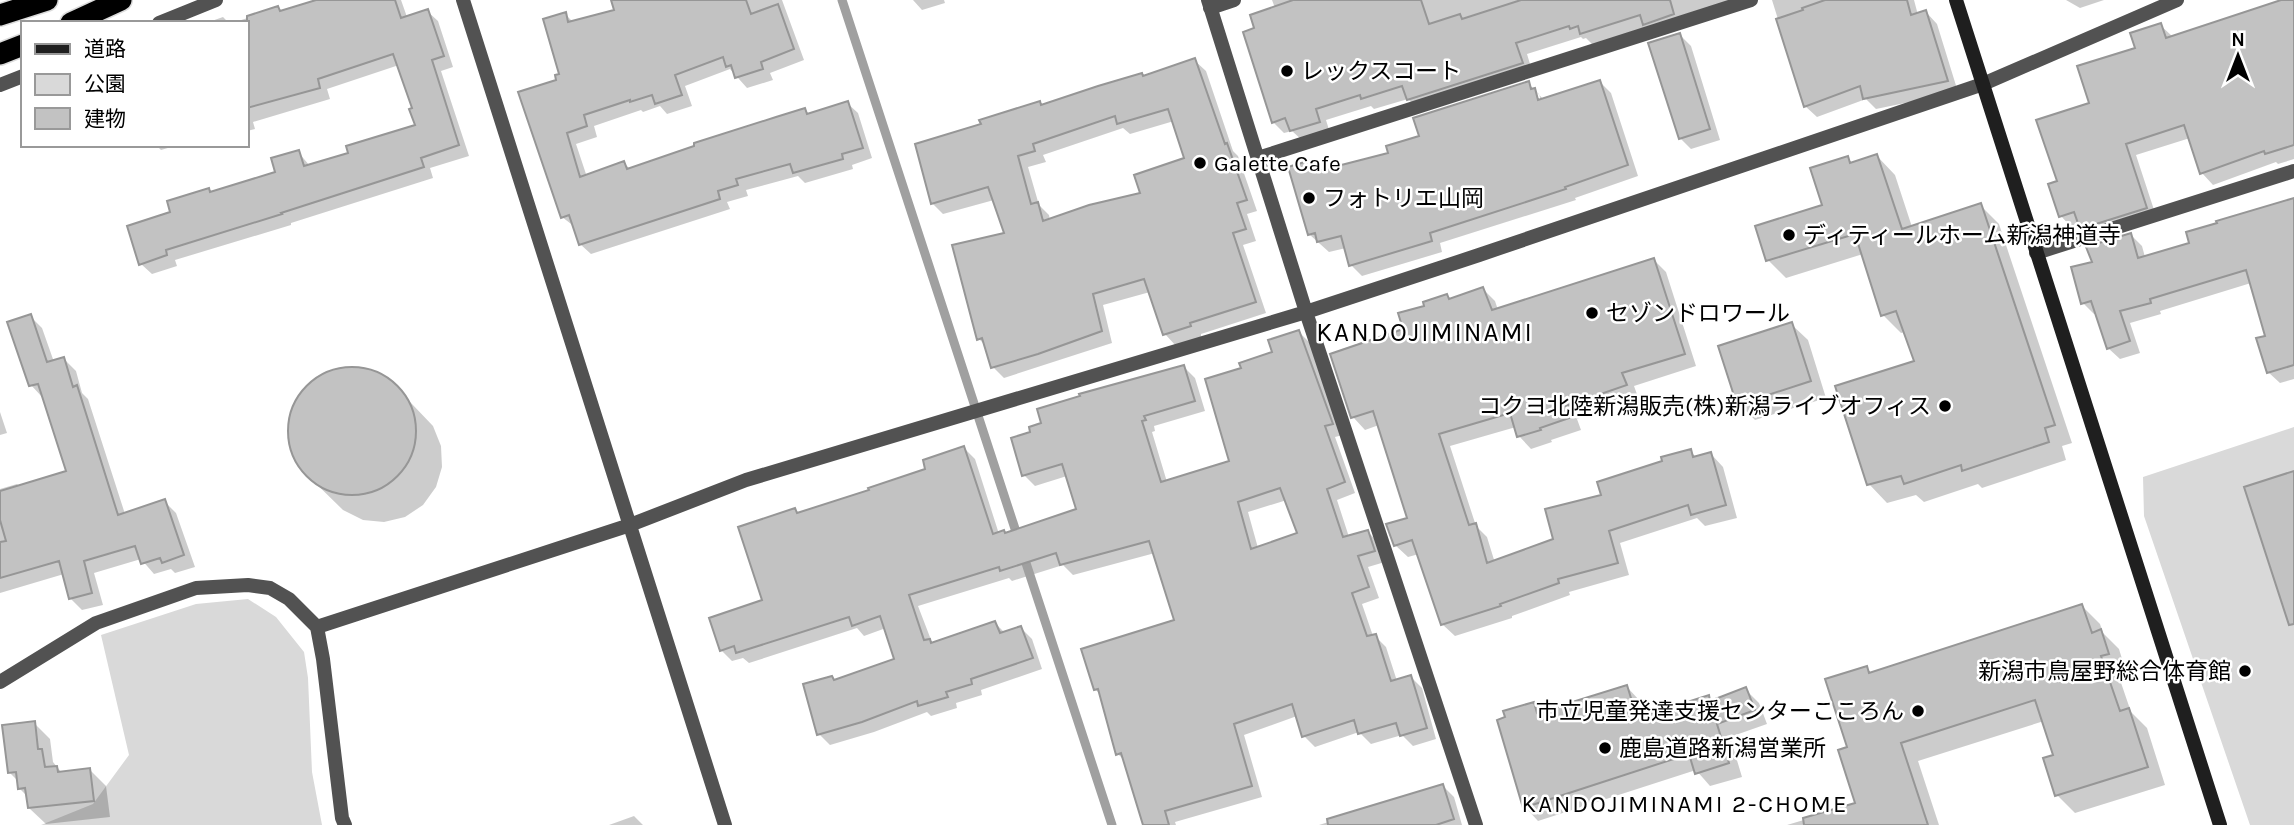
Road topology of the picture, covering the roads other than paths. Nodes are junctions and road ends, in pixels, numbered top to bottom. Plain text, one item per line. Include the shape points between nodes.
1 (47, 0) edge
2 (121, 0) edge
3 (216, 0) edge
4 (463, 0) edge
5 (1234, 0) edge
6 (1751, 0) edge
7 (1956, 0) edge
8 (2177, 0) edge
9 (1209, 4) edge
10 (0, 15) edge
11 (75, 21) edge
12 (164, 21) edge
13 (21, 46) edge
14 (0, 54) edge
15 (21, 77) edge
16 (1983, 84) junction
17 (0, 85) edge
18 (1258, 158) junction
19 (2294, 171) edge
20 (2036, 253) junction
21 (1306, 312) junction
22 (630, 525) junction
23 (317, 627) junction
24 (0, 682) edge
25 (345, 825) edge
26 (725, 825) edge
27 (1476, 825) edge
28 (2220, 825) edge

1 - 10 highway
2 - 11 highway
3 - 12 street
4 - 22 street
5 - 9 street
6 - 18 street
7 - 16 street
8 - 16 street
9 - 18 street
13 - 14 highway
15 - 17 street
16 - 20 street
16 - 21 street
18 - 21 street
19 - 20 street
20 - 28 street
21 - 22 street via 747,480
21 - 27 street
22 - 23 street
22 - 26 street
23 - 24 street via 289,599 270,588 196,588 96,623
23 - 25 street

